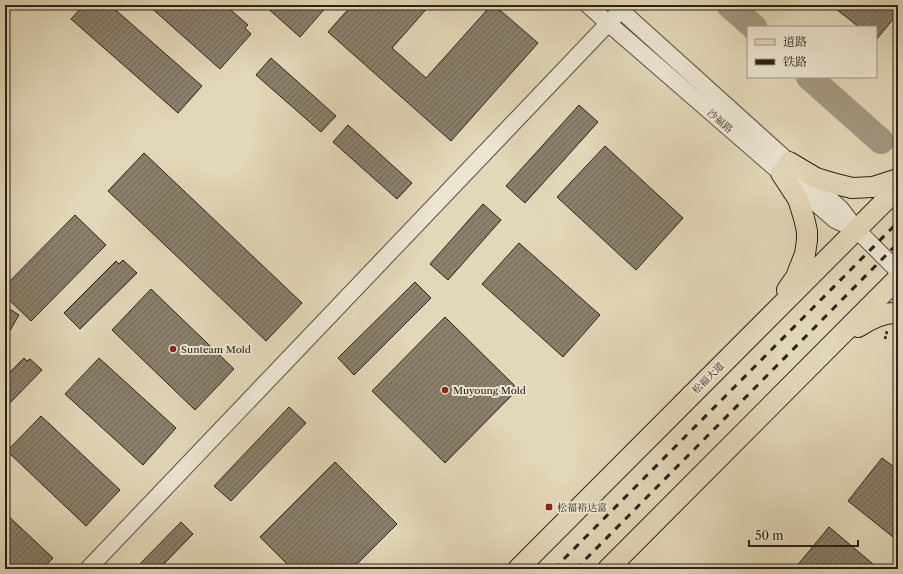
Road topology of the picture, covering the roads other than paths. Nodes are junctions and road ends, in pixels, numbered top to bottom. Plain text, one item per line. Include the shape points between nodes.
1 (588, 5) edge
2 (618, 7) edge
3 (608, 23) junction
4 (785, 168) junction
5 (898, 179) edge
6 (898, 188) edge
7 (857, 230) junction
8 (898, 271) edge
9 (898, 278) edge
10 (893, 320) edge
11 (766, 321) junction
12 (821, 355) junction
13 (88, 569) edge
14 (518, 569) edge
15 (608, 569) edge

1 - 3 street, 沙福路
2 - 3 street
2 - 4 street, 沙福路
3 - 4 street, 沙福路
3 - 13 street
4 - 5 main road via 852,188 873,187
4 - 7 street, 沙福路 via 841,209
4 - 7 street, 沙福路 via 835,220
4 - 11 main road via 804,218 807,240 805,254 796,277
6 - 7 main road, 松福大道
7 - 8 street, 沙福路
7 - 11 main road, 松福大道
9 - 12 main road
10 - 12 main road via 890,312 878,316 852,330
11 - 14 main road, 松福大道
12 - 15 main road

